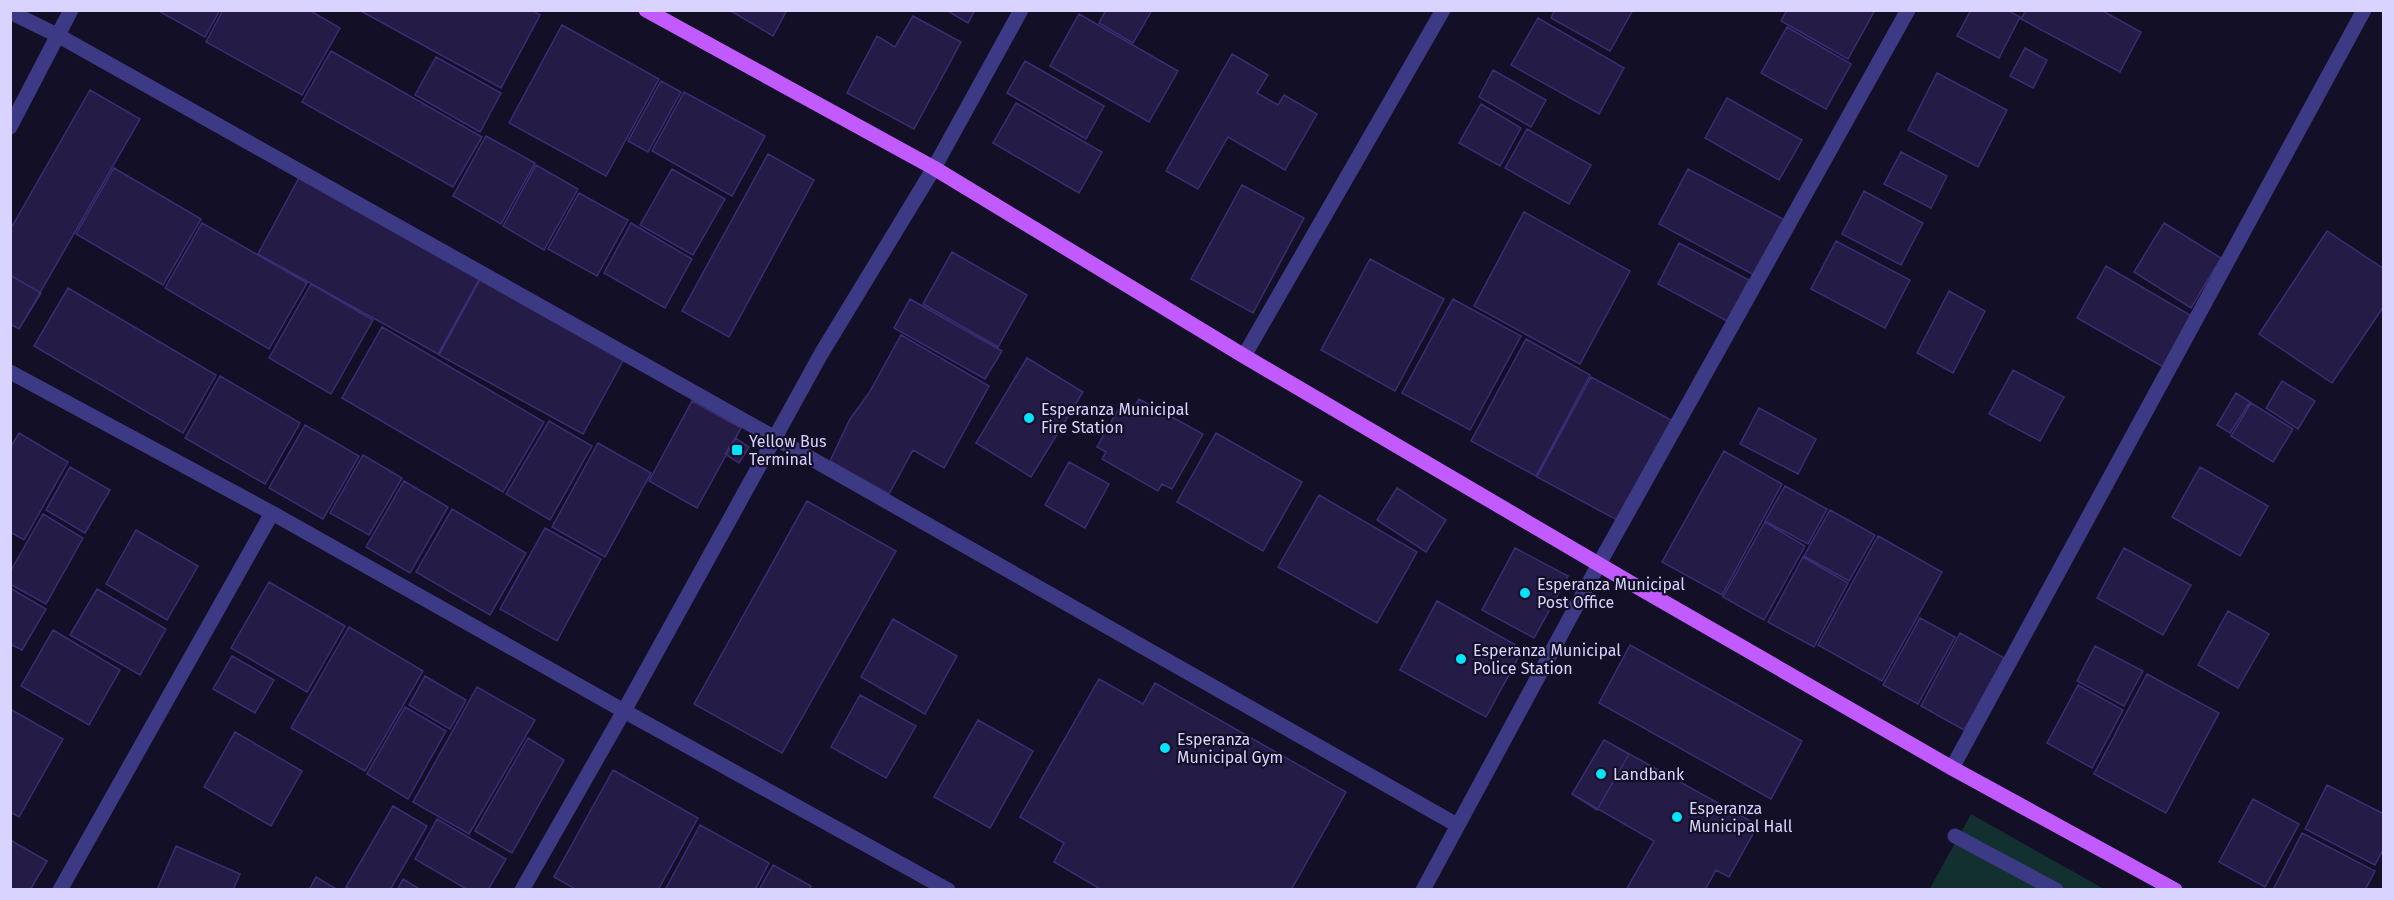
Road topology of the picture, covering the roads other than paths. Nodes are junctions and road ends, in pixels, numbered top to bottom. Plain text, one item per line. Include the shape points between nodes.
1 (71, 10) edge
2 (646, 10) edge
3 (1022, 10) edge
4 (1443, 10) edge
5 (1908, 10) edge
6 (2364, 10) edge
7 (10, 12) edge
8 (59, 36) junction
9 (10, 127) edge
10 (934, 168) junction
11 (1244, 356) junction
12 (10, 372) edge
13 (775, 438) junction
14 (272, 513) junction
15 (1599, 564) junction
16 (624, 711) junction
17 (1952, 768) junction
18 (1456, 825) junction
19 (1955, 836) dead end
20 (60, 890) edge
21 (522, 890) edge
22 (948, 890) edge
23 (1423, 890) edge
24 (2056, 890) edge
25 (2175, 890) edge

1 - 8 street
2 - 10 main road
3 - 10 street
4 - 11 street
5 - 15 street
6 - 17 street
7 - 8 street
8 - 9 street
8 - 13 street
10 - 11 main road
10 - 13 street
11 - 15 main road
12 - 14 street
13 - 16 street
13 - 18 street
14 - 16 street
14 - 20 street
15 - 17 main road
15 - 18 street
16 - 21 street
16 - 22 street
17 - 25 main road
18 - 23 street
19 - 24 street

